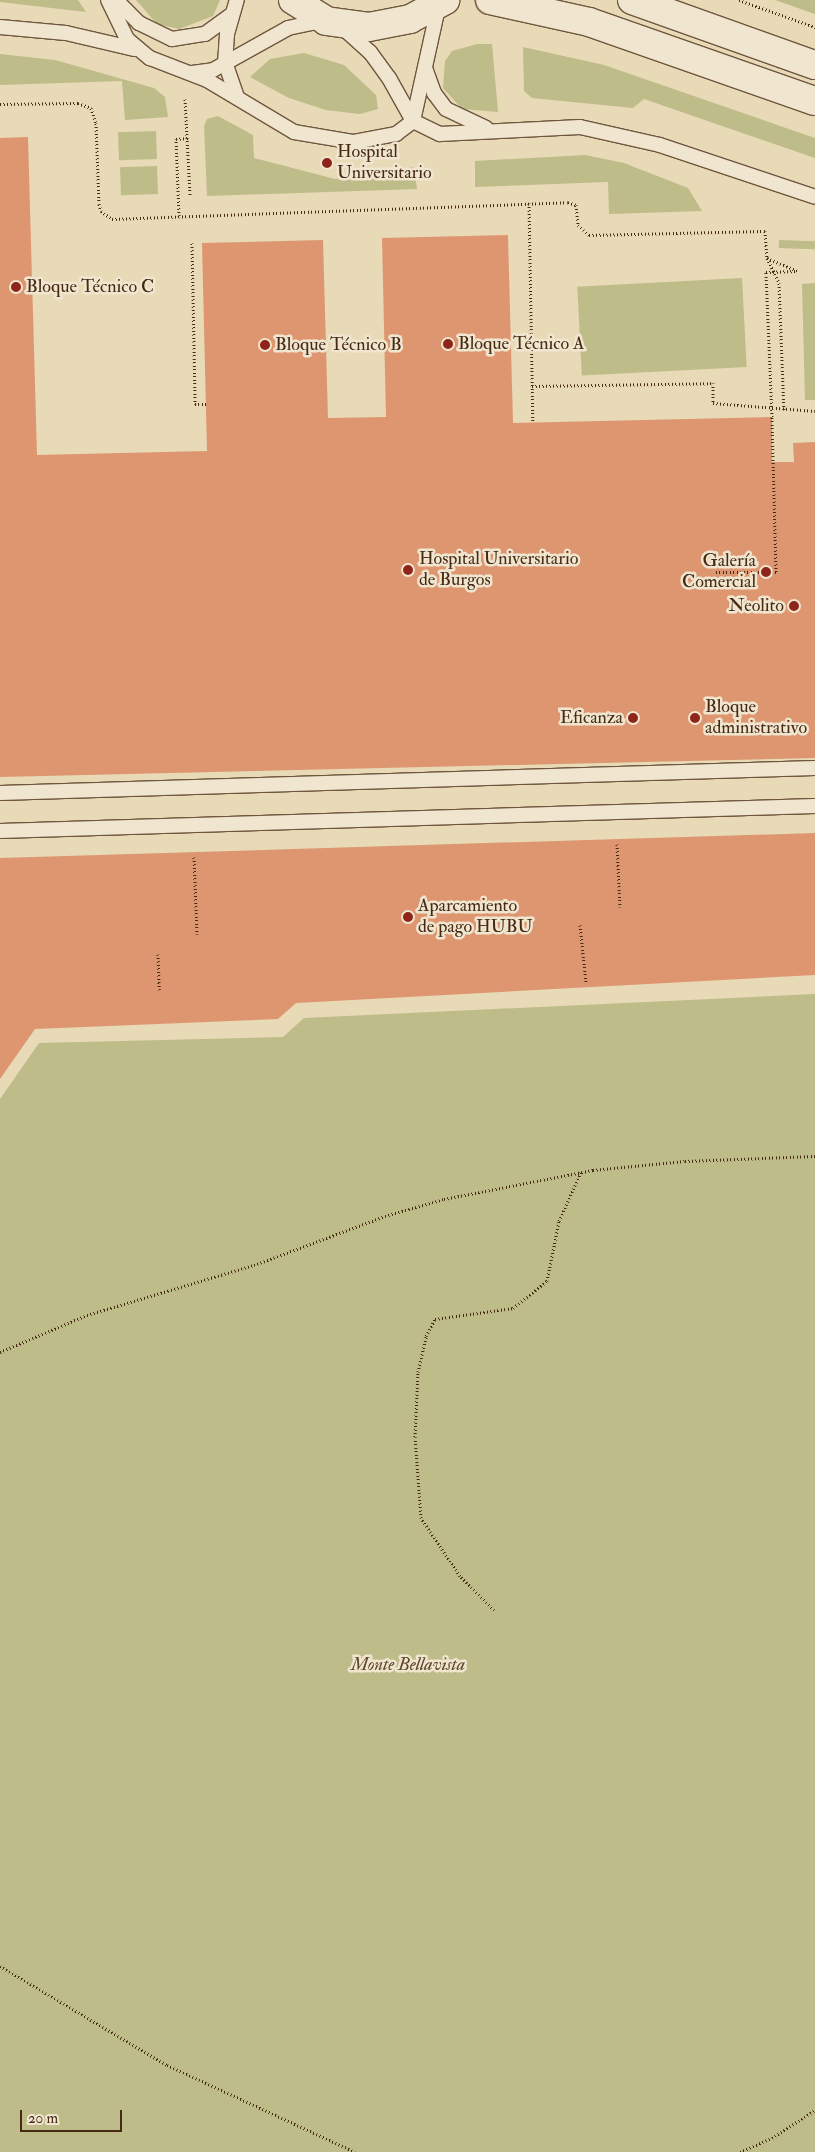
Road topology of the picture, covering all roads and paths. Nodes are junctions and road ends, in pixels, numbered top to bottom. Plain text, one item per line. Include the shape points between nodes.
1 (108, 0) edge
2 (116, 0) edge
3 (237, 0) edge
4 (293, 0) edge
5 (490, 0) edge
6 (632, 0) edge
7 (739, 0) edge
8 (442, 2) edge
9 (230, 16) junction
10 (333, 23) junction
11 (815, 27) edge
12 (0, 28) edge
13 (138, 50) junction
14 (225, 63) junction
15 (815, 66) edge
16 (425, 68) junction
17 (191, 73) junction
18 (185, 91) dead end
19 (815, 101) edge
20 (241, 102) junction
21 (0, 104) edge
22 (413, 121) junction
23 (489, 129) junction
24 (188, 138) junction
25 (190, 196) dead end
26 (815, 197) edge
27 (529, 203) junction
28 (179, 216) junction
29 (192, 243) dead end
30 (767, 258) junction
31 (532, 386) junction
32 (206, 404) dead end
33 (784, 411) junction
34 (815, 411) edge
35 (533, 423) dead end
36 (716, 572) dead end
37 (815, 768) edge
38 (0, 793) edge
39 (815, 806) edge
40 (0, 831) edge
41 (617, 844) dead end
42 (194, 857) dead end
43 (620, 907) dead end
44 (580, 925) dead end
45 (197, 934) dead end
46 (158, 954) dead end
47 (586, 982) dead end
48 (159, 990) dead end
49 (815, 1156) edge
50 (581, 1172) junction
51 (0, 1352) edge
52 (494, 1610) dead end
53 (0, 1966) edge
54 (815, 2110) edge
55 (355, 2152) edge
56 (740, 2152) edge

1 - 13 lane via 126,39
2 - 9 lane via 139,23 172,39 205,34
3 - 9 lane
4 - 10 main road
5 - 19 main road via 589,22
6 - 15 main road
7 - 11 path
8 - 10 main road via 388,26
8 - 16 lane
9 - 14 lane
10 - 14 lane via 288,28
10 - 22 lane via 375,59
12 - 13 lane via 66,33
13 - 17 lane via 159,63
14 - 17 lane via 208,72
14 - 20 lane via 230,86
16 - 22 lane
16 - 23 lane via 434,93 446,109 463,121
17 - 20 lane
18 - 24 path
20 - 22 lane via 294,132 333,140 376,140 396,134
21 - 28 path via 85,104 96,114 101,211 112,219
22 - 23 lane via 440,134
23 - 26 lane via 580,127 623,135
24 - 25 path
24 - 28 path via 176,139
27 - 28 path
27 - 30 path via 576,205 578,225 589,235 765,231
27 - 31 path
29 - 32 path via 195,404
30 - 33 path via 779,283
30 - 36 path, bridge via 797,270 766,272 776,572
31 - 33 path via 713,383 714,404
31 - 35 path
33 - 34 path
37 - 38 lane
39 - 40 lane
41 - 43 path
42 - 45 path
44 - 47 path
46 - 48 path
49 - 50 path via 685,1161
50 - 51 path via 444,1199 385,1216 254,1265 87,1315
50 - 52 path via 559,1221 548,1281 513,1308 434,1319 426,1336 418,1372 415,1437 421,1518 460,1576
53 - 55 path via 166,2065
54 - 56 path via 772,2138

